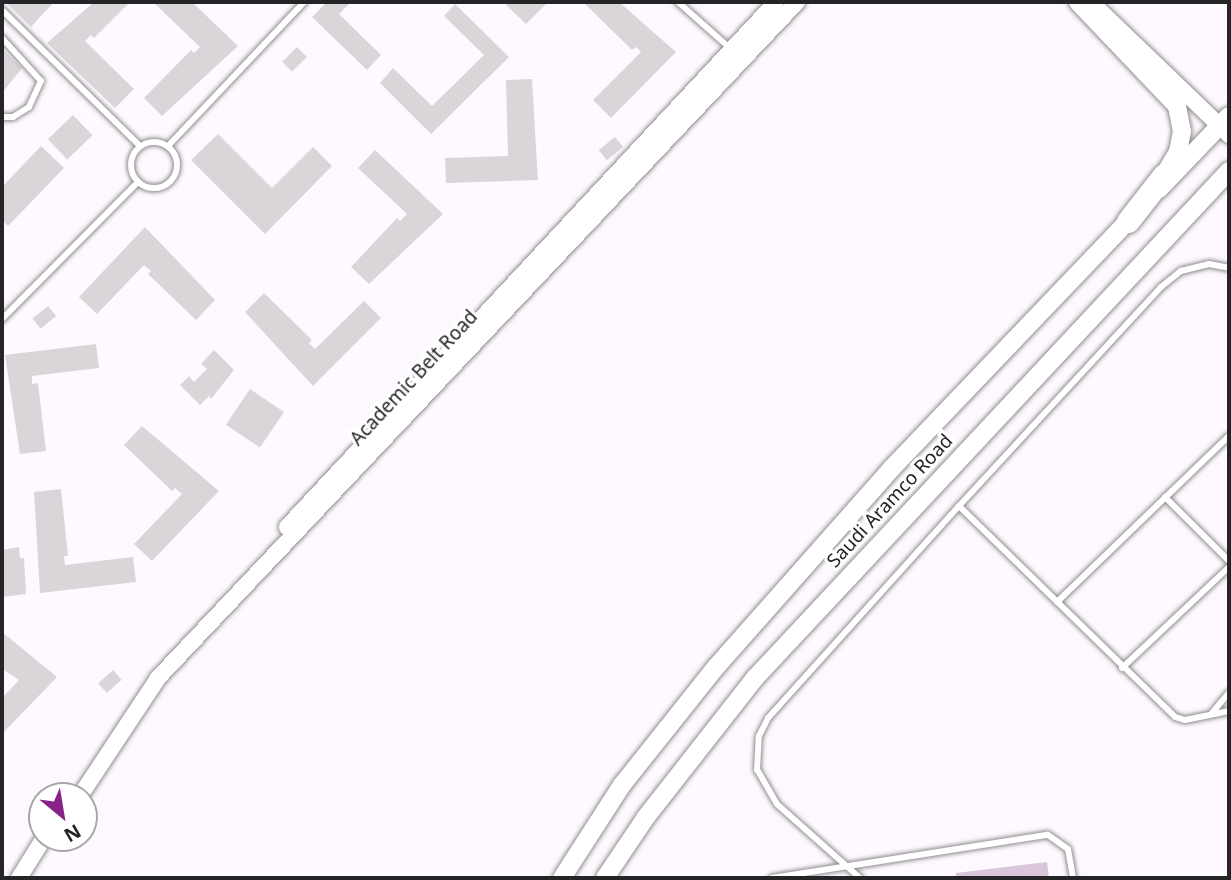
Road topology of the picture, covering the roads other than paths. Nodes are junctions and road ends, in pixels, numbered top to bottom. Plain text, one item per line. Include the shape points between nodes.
1 (304, 2) edge
2 (678, 2) edge
3 (776, 2) edge
4 (797, 2) edge
5 (1078, 2) edge
6 (1091, 2) edge
7 (2, 10) edge
8 (2, 38) edge
9 (731, 49) junction
10 (2, 117) edge
11 (1226, 126) edge
12 (140, 146) junction
13 (168, 146) junction
14 (1229, 171) edge
15 (1164, 175) joint
16 (138, 182) junction
17 (1128, 221) junction
18 (1229, 268) edge
19 (2, 318) edge
20 (1229, 436) edge
21 (1165, 497) junction
22 (959, 506) junction
23 (1229, 561) edge
24 (1229, 567) edge
25 (1056, 602) junction
26 (1122, 668) junction
27 (1229, 694) edge
28 (1229, 711) edge
29 (1211, 714) junction
30 (79, 782) edge
31 (89, 782) edge
32 (35, 852) edge
33 (46, 852) edge
34 (845, 865) junction
35 (19, 878) edge
36 (30, 878) edge
37 (562, 878) edge
38 (605, 878) edge
39 (772, 878) edge
40 (860, 878) edge
41 (1073, 878) edge

1 - 13 lane
2 - 9 lane
3 - 9 street, Academic Belt Road
4 - 31 street, Academic Belt Road via 158,678
5 - 15 main road via 1177,106 1180,142
6 - 11 street
7 - 12 lane
8 - 10 lane via 41,81 29,107 13,117
9 - 30 street, Academic Belt Road via 136,690
11 - 17 main road, Saudi Aramco Road
12 - 13 lane via 154,141
12 - 16 lane via 130,164
13 - 16 lane via 176,158 172,180 159,188
14 - 38 main road, Saudi Aramco Road via 755,678 646,817
15 - 17 highway
16 - 19 lane
17 - 37 main road, Saudi Aramco Road via 891,469 716,667 622,785
18 - 22 lane via 1209,264 1181,271 1161,287
20 - 21 lane
21 - 23 lane
21 - 25 lane
22 - 25 lane
22 - 34 lane via 774,711 759,736 758,770 766,790
24 - 26 lane
25 - 26 lane
26 - 29 lane via 1175,717 1185,720
27 - 29 lane
28 - 29 lane
32 - 35 street
33 - 36 street
34 - 39 lane
34 - 40 lane
34 - 41 lane via 1048,835 1068,849

